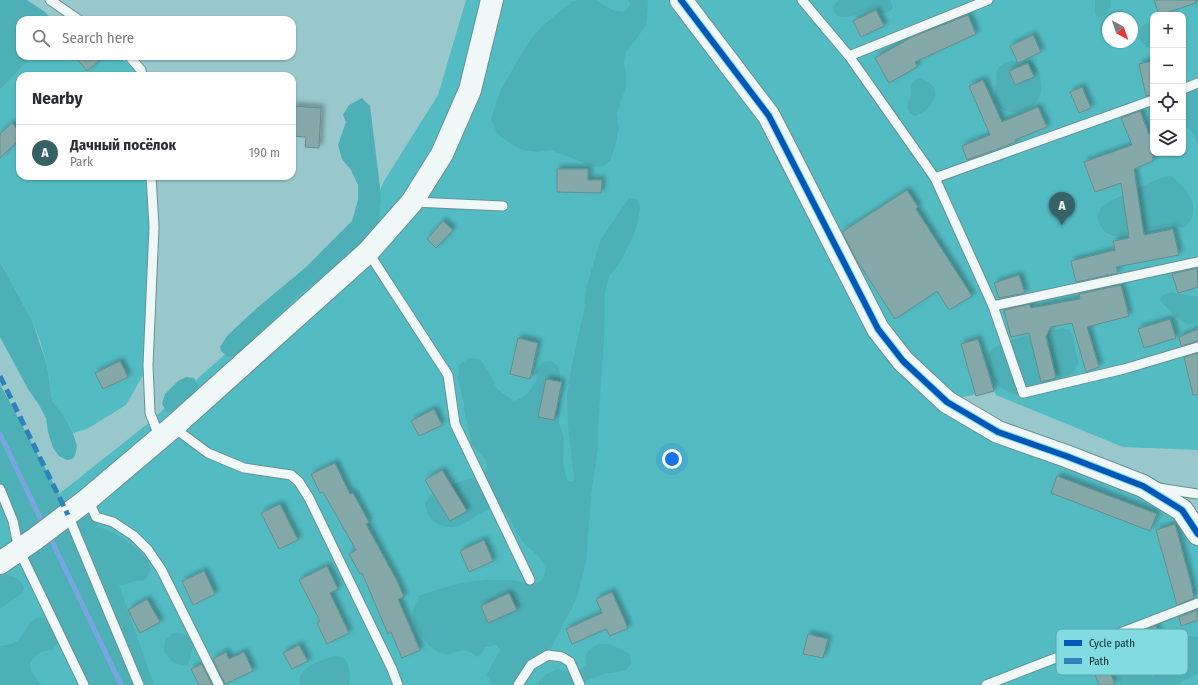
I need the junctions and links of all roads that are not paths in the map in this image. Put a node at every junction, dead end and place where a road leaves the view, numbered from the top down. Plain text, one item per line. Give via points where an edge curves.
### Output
1 (50, 0) edge
2 (492, 0) edge
3 (681, 0) edge
4 (802, 0) edge
5 (988, 0) edge
6 (73, 16) edge
7 (849, 56) junction
8 (132, 60) edge
9 (141, 72) edge
10 (1198, 83) edge
11 (1186, 88) edge
12 (1150, 101) edge
13 (935, 178) junction
14 (151, 180) edge
15 (412, 202) junction
16 (503, 206) dead end
17 (368, 252) junction
18 (1198, 262) edge
19 (993, 306) junction
20 (1198, 347) edge
21 (167, 432) junction
22 (1143, 486) junction
23 (0, 489) edge
24 (1198, 494) edge
25 (88, 499) junction
26 (62, 519) junction
27 (1198, 534) edge
28 (27, 545) junction
29 (0, 563) edge
30 (530, 580) dead end
31 (1198, 602) edge
32 (1129, 629) edge
33 (1056, 658) edge
34 (84, 685) edge
35 (139, 685) edge
36 (219, 685) edge
37 (398, 685) edge
38 (518, 685) edge
39 (580, 685) edge
40 (986, 685) edge

1 - 6 lane
2 - 15 street via 470,90 442,154
3 - 22 street via 769,116 878,329 902,361 947,402 998,432
4 - 7 lane
5 - 7 lane
7 - 13 lane
8 - 9 lane
10 - 11 lane
12 - 13 lane
13 - 19 lane
14 - 21 lane via 154,227 148,365 150,413
15 - 16 lane
15 - 17 street
17 - 21 street
17 - 30 lane via 448,375 455,424
18 - 19 lane
19 - 20 lane via 1023,393 1124,369
21 - 25 street
21 - 37 lane via 244,468 291,475 299,482
22 - 24 lane
22 - 27 street via 1182,510
23 - 28 lane via 13,521
25 - 26 street
25 - 36 lane via 96,516 113,522 134,536 148,550 161,569
26 - 28 street
26 - 35 lane
28 - 29 street
28 - 34 lane
31 - 32 lane
33 - 40 lane
38 - 39 lane via 531,665 548,655 562,657 570,662

